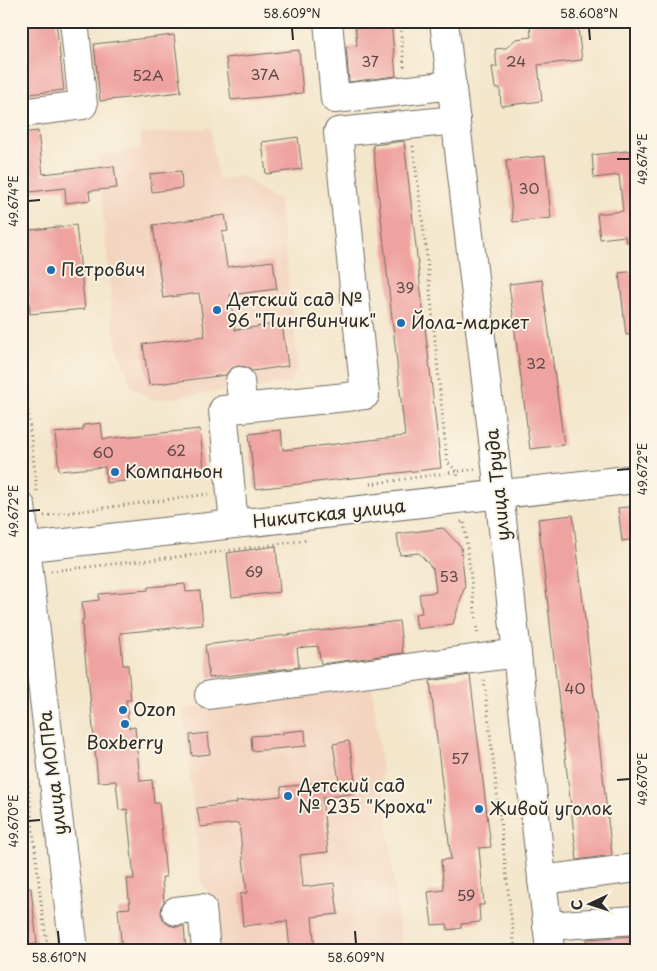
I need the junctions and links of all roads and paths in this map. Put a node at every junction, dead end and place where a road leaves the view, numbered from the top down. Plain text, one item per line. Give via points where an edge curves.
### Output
1 (74, 21) edge
2 (328, 21) edge
3 (400, 21) edge
4 (444, 21) edge
5 (452, 85) junction
6 (406, 90) junction
7 (21, 112) edge
8 (456, 120) junction
9 (411, 124) junction
10 (21, 351) edge
11 (240, 381) dead end
12 (243, 408) junction
13 (496, 466) junction
14 (458, 472) junction
15 (636, 479) edge
16 (368, 484) dead end
17 (231, 490) junction
18 (499, 495) junction
19 (27, 508) edge
20 (234, 524) junction
21 (23, 548) edge
22 (516, 653) junction
23 (210, 695) dead end
24 (21, 721) edge
25 (636, 868) edge
26 (506, 875) dead end
27 (542, 880) junction
28 (176, 911) dead end
29 (636, 920) edge
30 (548, 938) edge
31 (48, 950) edge
32 (74, 950) edge
33 (206, 950) edge
34 (515, 950) edge

1 - 7 street via 83,105
2 - 6 street via 335,99
3 - 6 path
4 - 5 street, улица Труда
5 - 6 street
5 - 8 street, улица Труда
8 - 9 street
8 - 13 street, улица Труда
9 - 12 street via 338,132 365,395
9 - 14 path via 447,462
10 - 19 path
11 - 12 street
12 - 17 street via 223,410
13 - 14 path
13 - 18 street, улица Труда
14 - 16 path
15 - 18 street, Никитская улица
17 - 19 path via 51,514
17 - 20 street
18 - 20 street, Никитская улица
18 - 22 street, улица Труда
19 - 21 street, улица МОПРа
20 - 21 street, Никитская улица
21 - 32 street, улица МОПРа
22 - 23 street
22 - 27 street, улица Труда
24 - 31 path
25 - 27 street
26 - 34 path
27 - 30 street, улица Труда
28 - 33 street via 202,908
29 - 30 street

